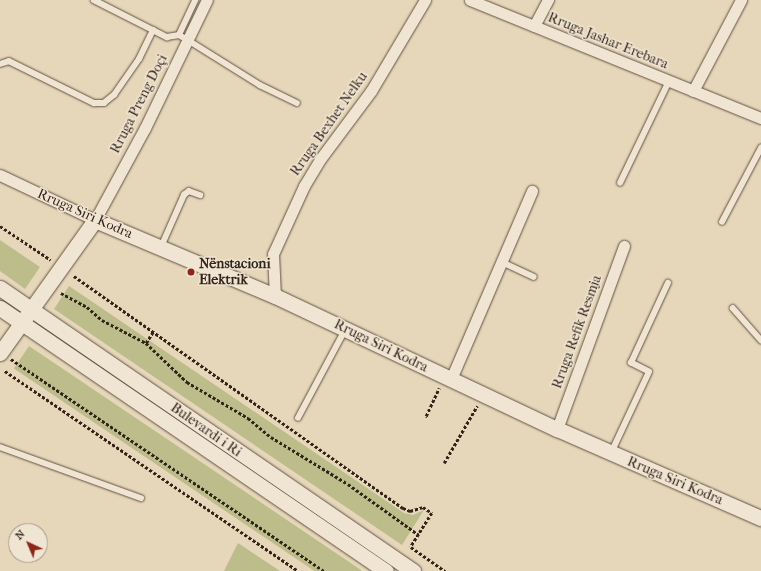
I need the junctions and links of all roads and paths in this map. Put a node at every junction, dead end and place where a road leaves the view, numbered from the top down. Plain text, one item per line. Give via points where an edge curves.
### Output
1 (94, 0) edge
2 (195, 0) edge
3 (207, 0) edge
4 (426, 0) edge
5 (470, 0) edge
6 (548, 0) edge
7 (741, 0) edge
8 (534, 26) junction
9 (153, 30) junction
10 (184, 37) junction
11 (0, 64) edge
12 (669, 81) junction
13 (693, 91) junction
14 (297, 102) dead end
15 (761, 118) edge
16 (761, 148) edge
17 (0, 175) edge
18 (620, 183) dead end
19 (532, 192) dead end
20 (200, 195) dead end
21 (95, 220) junction
22 (722, 222) dead end
23 (0, 226) edge
24 (624, 246) dead end
25 (160, 247) junction
26 (53, 262) dead end
27 (502, 262) junction
28 (74, 276) dead end
29 (534, 277) dead end
30 (668, 282) dead end
31 (0, 288) edge
32 (61, 293) dead end
33 (275, 296) junction
34 (0, 308) edge
35 (733, 308) dead end
36 (31, 309) junction
37 (22, 323) junction
38 (345, 328) junction
39 (153, 332) junction
40 (761, 340) edge
41 (146, 343) junction
42 (0, 353) edge
43 (17, 363) dead end
44 (5, 371) dead end
45 (448, 378) junction
46 (483, 394) junction
47 (298, 418) dead end
48 (427, 418) dead end
49 (557, 429) junction
50 (0, 447) edge
51 (611, 453) junction
52 (444, 463) dead end
53 (141, 498) dead end
54 (761, 518) edge
55 (419, 535) junction
56 (298, 571) edge
57 (324, 571) edge
58 (386, 571) edge
59 (413, 571) edge
60 (445, 571) edge

1 - 9 lane
2 - 10 lane
3 - 10 street, Rruga Preng Doçi
4 - 33 street, Rruga Bexhet Nelku via 371,91 304,186 273,254
5 - 8 street, Rruga Jashar Erebara
6 - 8 street
7 - 13 street
8 - 12 street, Rruga Jashar Erebara
9 - 10 lane via 167,37
9 - 11 lane via 139,59 104,104 94,103 8,61
10 - 14 lane via 260,85
10 - 21 street, Rruga Preng Doçi via 126,165
12 - 13 street, Rruga Jashar Erebara
12 - 18 lane, Rruga Jashar Erebara
13 - 15 street, Rruga Jashar Erebara
16 - 22 lane
17 - 21 street, Rruga Siri Kodra
19 - 27 street
20 - 25 lane via 189,191 184,195
21 - 25 main road, Rruga Siri Kodra
21 - 36 main road
23 - 26 path
24 - 49 street, Rruga Refik Resmja
25 - 33 main road, Rruga Siri Kodra
27 - 29 lane
27 - 45 street
28 - 39 path
30 - 51 lane via 631,363 649,372
31 - 36 main road, Bulevardi i Ri
32 - 41 path via 87,307 102,320
33 - 38 main road, Rruga Siri Kodra
34 - 37 main road, Bulevardi i Ri
35 - 40 lane
36 - 37 main road
36 - 59 main road, Bulevardi i Ri
37 - 42 main road
37 - 58 main road, Bulevardi i Ri
38 - 45 main road, Rruga Siri Kodra
38 - 47 lane
39 - 41 path
39 - 55 path via 403,508 410,510 423,507 432,513
41 - 55 path via 187,382 248,418 271,437 348,484
43 - 57 path
44 - 56 path
45 - 46 main road, Rruga Siri Kodra
45 - 48 path
46 - 49 main road, Rruga Siri Kodra
46 - 52 path
49 - 51 main road, Rruga Siri Kodra
50 - 53 lane
51 - 54 main road, Rruga Siri Kodra
55 - 60 path via 411,547

